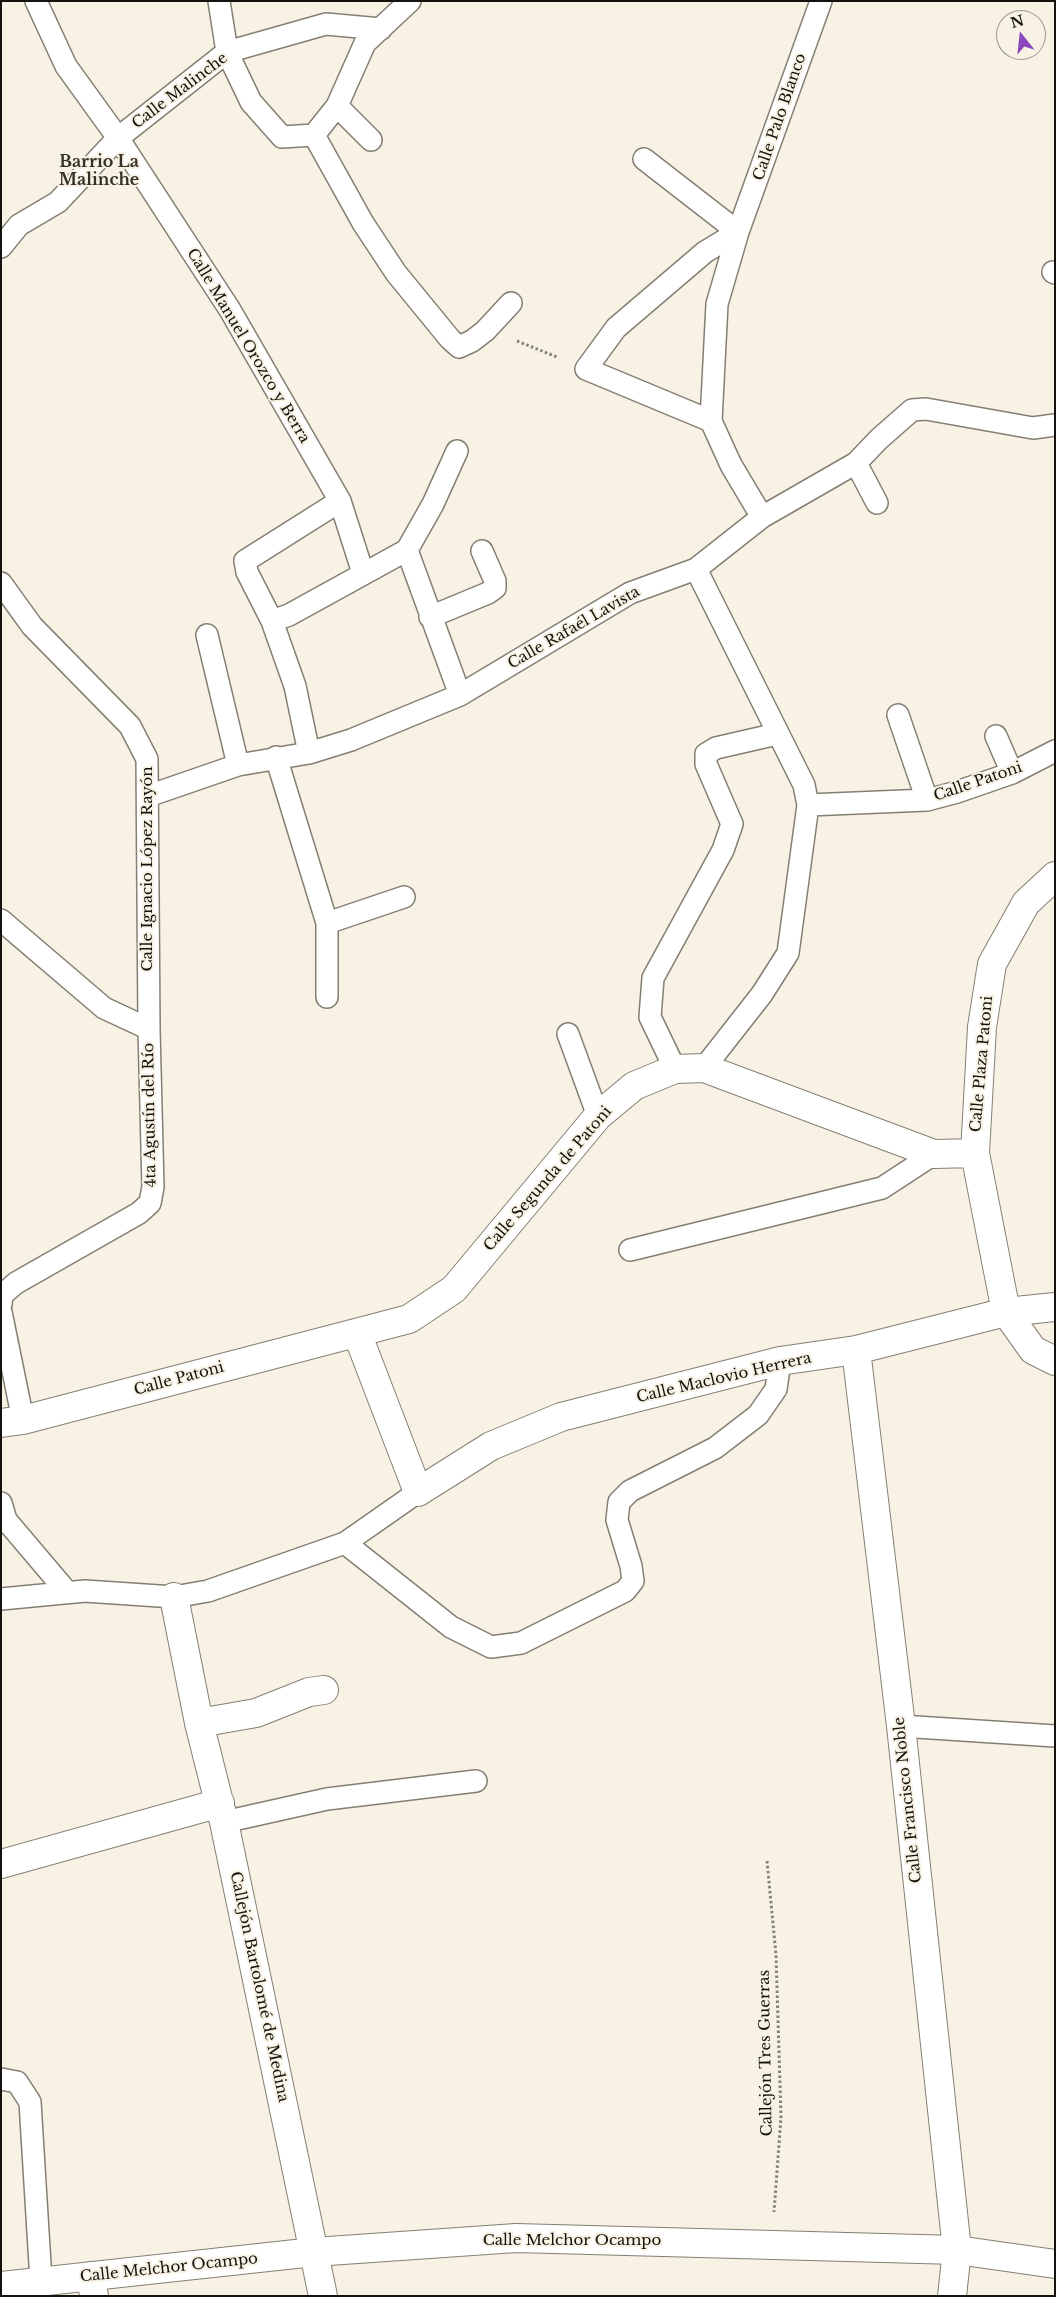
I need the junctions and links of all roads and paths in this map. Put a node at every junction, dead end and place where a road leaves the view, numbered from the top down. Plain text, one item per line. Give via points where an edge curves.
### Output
1 (36, 1) edge
2 (218, 1) edge
3 (410, 1) edge
4 (821, 1) edge
5 (381, 29) junction
6 (227, 52) junction
7 (337, 106) junction
8 (314, 135) junction
9 (118, 138) junction
10 (371, 140) dead end
11 (644, 159) dead end
12 (738, 232) junction
13 (1, 247) edge
14 (511, 304) dead end
15 (485, 331) junction
16 (586, 369) junction
17 (711, 421) junction
18 (1055, 425) edge
19 (457, 450) dead end
20 (856, 463) junction
21 (340, 501) junction
22 (877, 503) dead end
23 (762, 517) junction
24 (407, 550) junction
25 (482, 551) dead end
26 (696, 569) junction
27 (363, 573) junction
28 (1, 584) edge
29 (430, 616) junction
30 (272, 621) junction
31 (207, 635) dead end
32 (460, 694) junction
33 (898, 715) dead end
34 (777, 734) junction
35 (996, 736) dead end
36 (1055, 751) edge
37 (309, 752) junction
38 (276, 757) junction
39 (238, 765) junction
40 (1012, 772) junction
41 (148, 796) junction
42 (927, 800) junction
43 (808, 805) junction
44 (1055, 876) edge
45 (404, 897) dead end
46 (1, 920) edge
47 (328, 922) junction
48 (328, 997) dead end
49 (148, 1029) junction
50 (568, 1034) dead end
51 (704, 1068) junction
52 (675, 1069) junction
53 (598, 1116) junction
54 (975, 1153) junction
55 (934, 1154) junction
56 (630, 1250) dead end
57 (1, 1304) edge
58 (1055, 1307) edge
59 (1, 1312) edge
60 (1006, 1312) junction
61 (357, 1333) junction
62 (856, 1350) junction
63 (1055, 1360) edge
64 (780, 1361) junction
65 (12, 1421) edge
66 (418, 1492) junction
67 (1, 1503) edge
68 (345, 1543) junction
69 (67, 1592) junction
70 (174, 1597) junction
71 (1, 1599) edge
72 (324, 1690) dead end
73 (199, 1723) junction
74 (900, 1726) junction
75 (1055, 1736) edge
76 (476, 1781) dead end
77 (222, 1813) junction
78 (766, 1861) dead end
79 (1, 1864) edge
80 (1, 2079) edge
81 (771, 2245) junction
82 (957, 2250) junction
83 (314, 2252) junction
84 (1055, 2264) edge
85 (41, 2281) junction
86 (1, 2286) edge
87 (93, 2286) edge
88 (323, 2296) edge
89 (952, 2296) edge

1 - 9 lane, Calle Manuel Orozco y Berra via 66,66
2 - 6 lane
3 - 5 lane
4 - 12 lane, Calle Palo Blanco
5 - 6 lane, Calle Malinche via 326,24
5 - 7 lane via 365,43
6 - 8 lane via 251,102 282,137
6 - 9 lane, Calle Malinche
7 - 8 lane
7 - 10 lane
8 - 15 lane via 362,223 396,273 450,339 459,347
9 - 13 lane, Calle Malinche via 58,202 19,225
9 - 21 lane, Calle Manuel Orozco y Berra via 230,310
11 - 12 lane
12 - 16 lane via 705,252 616,328
12 - 17 lane, Calle Palo Blanco via 717,304
14 - 15 lane
15 - 16 path via 535,347
16 - 17 lane
17 - 23 lane via 731,465
18 - 20 lane, Calle Rafaél Lavista via 1033,428 926,409 912,410
19 - 24 lane via 433,504
20 - 22 lane
20 - 23 lane, Calle Rafaél Lavista
21 - 27 lane, Calle Manuel Orozco y Berra
21 - 30 lane via 245,561 247,572
23 - 26 lane, Calle Rafaél Lavista
24 - 27 lane
24 - 29 lane
25 - 29 lane via 495,588
26 - 32 lane, Calle Rafaél Lavista via 630,593
26 - 34 lane
27 - 30 lane
28 - 41 lane, Calle Ignacio López Rayón via 32,626 130,726 147,759
29 - 32 lane
30 - 37 lane via 295,686
31 - 39 lane
32 - 37 lane, Calle Rafaél Lavista via 351,740
33 - 42 lane
34 - 43 lane via 804,785
34 - 52 lane via 716,748 706,754 706,764 732,824 723,850 653,978 650,1017
35 - 40 lane
36 - 40 lane, Calle Patoni
37 - 38 lane, Calle Rafaél Lavista
38 - 39 lane, Calle Rafaél Lavista
38 - 47 lane
39 - 41 lane, Calle Rafaél Lavista
40 - 42 lane, Calle Patoni
41 - 49 lane, Calle Ignacio López Rayón
42 - 43 lane, Calle Patoni
43 - 51 lane via 788,953 762,994
44 - 54 street, Calle Plaza Patoni via 1026,903 992,964 982,1027
45 - 47 lane
46 - 49 lane, 4ta Agustín del Río via 104,1008
47 - 48 lane
49 - 57 lane, 4ta Agustín del Río via 153,1187 150,1202 139,1213 16,1283 2,1295
50 - 53 lane
51 - 52 street, Calle Segunda de Patoni
51 - 55 street, Calle Plaza Patoni
52 - 53 street, Calle Segunda de Patoni via 634,1086
53 - 61 street, Calle Segunda de Patoni via 454,1289 409,1319
54 - 55 street, Calle Plaza Patoni
54 - 60 street, Calle Plaza Patoni
55 - 56 lane via 882,1188
58 - 60 street, Calle Maclovio Herrera
59 - 65 lane
60 - 62 street, Calle Maclovio Herrera
60 - 63 street via 1033,1350
61 - 65 street, Calle Patoni
61 - 66 street
62 - 64 street, Calle Maclovio Herrera
62 - 74 street, Calle Francisco Noble
64 - 66 street, Calle Maclovio Herrera via 561,1417 491,1446
64 - 68 lane via 776,1390 758,1415 714,1448 630,1491 619,1502 618,1520 631,1566 632,1581 625,1591 521,1643 491,1647 451,1626
66 - 68 lane
67 - 69 lane via 6,1520
68 - 70 lane via 208,1591
69 - 70 lane
69 - 71 lane
70 - 73 street, Callejón Bartolomé de Medina
72 - 73 street via 309,1692 256,1713
73 - 77 street, Callejón Bartolomé de Medina
74 - 75 lane
74 - 82 street, Calle Francisco Noble
76 - 77 lane
77 - 79 street
77 - 83 street, Callejón Bartolomé de Medina
78 - 81 path, Callejón Tres Guerras via 776,1955 781,2117
80 - 85 lane via 17,2082 30,2102
81 - 82 street, Calle Melchor Ocampo
81 - 83 street, Calle Melchor Ocampo via 516,2238
82 - 84 street, Calle Melchor Ocampo
82 - 89 street, Calle Francisco Noble
83 - 87 street, Calle Melchor Ocampo
83 - 88 street, Callejón Bartolomé de Medina
85 - 86 street, Calle Melchor Ocampo
85 - 87 street, Calle Melchor Ocampo

